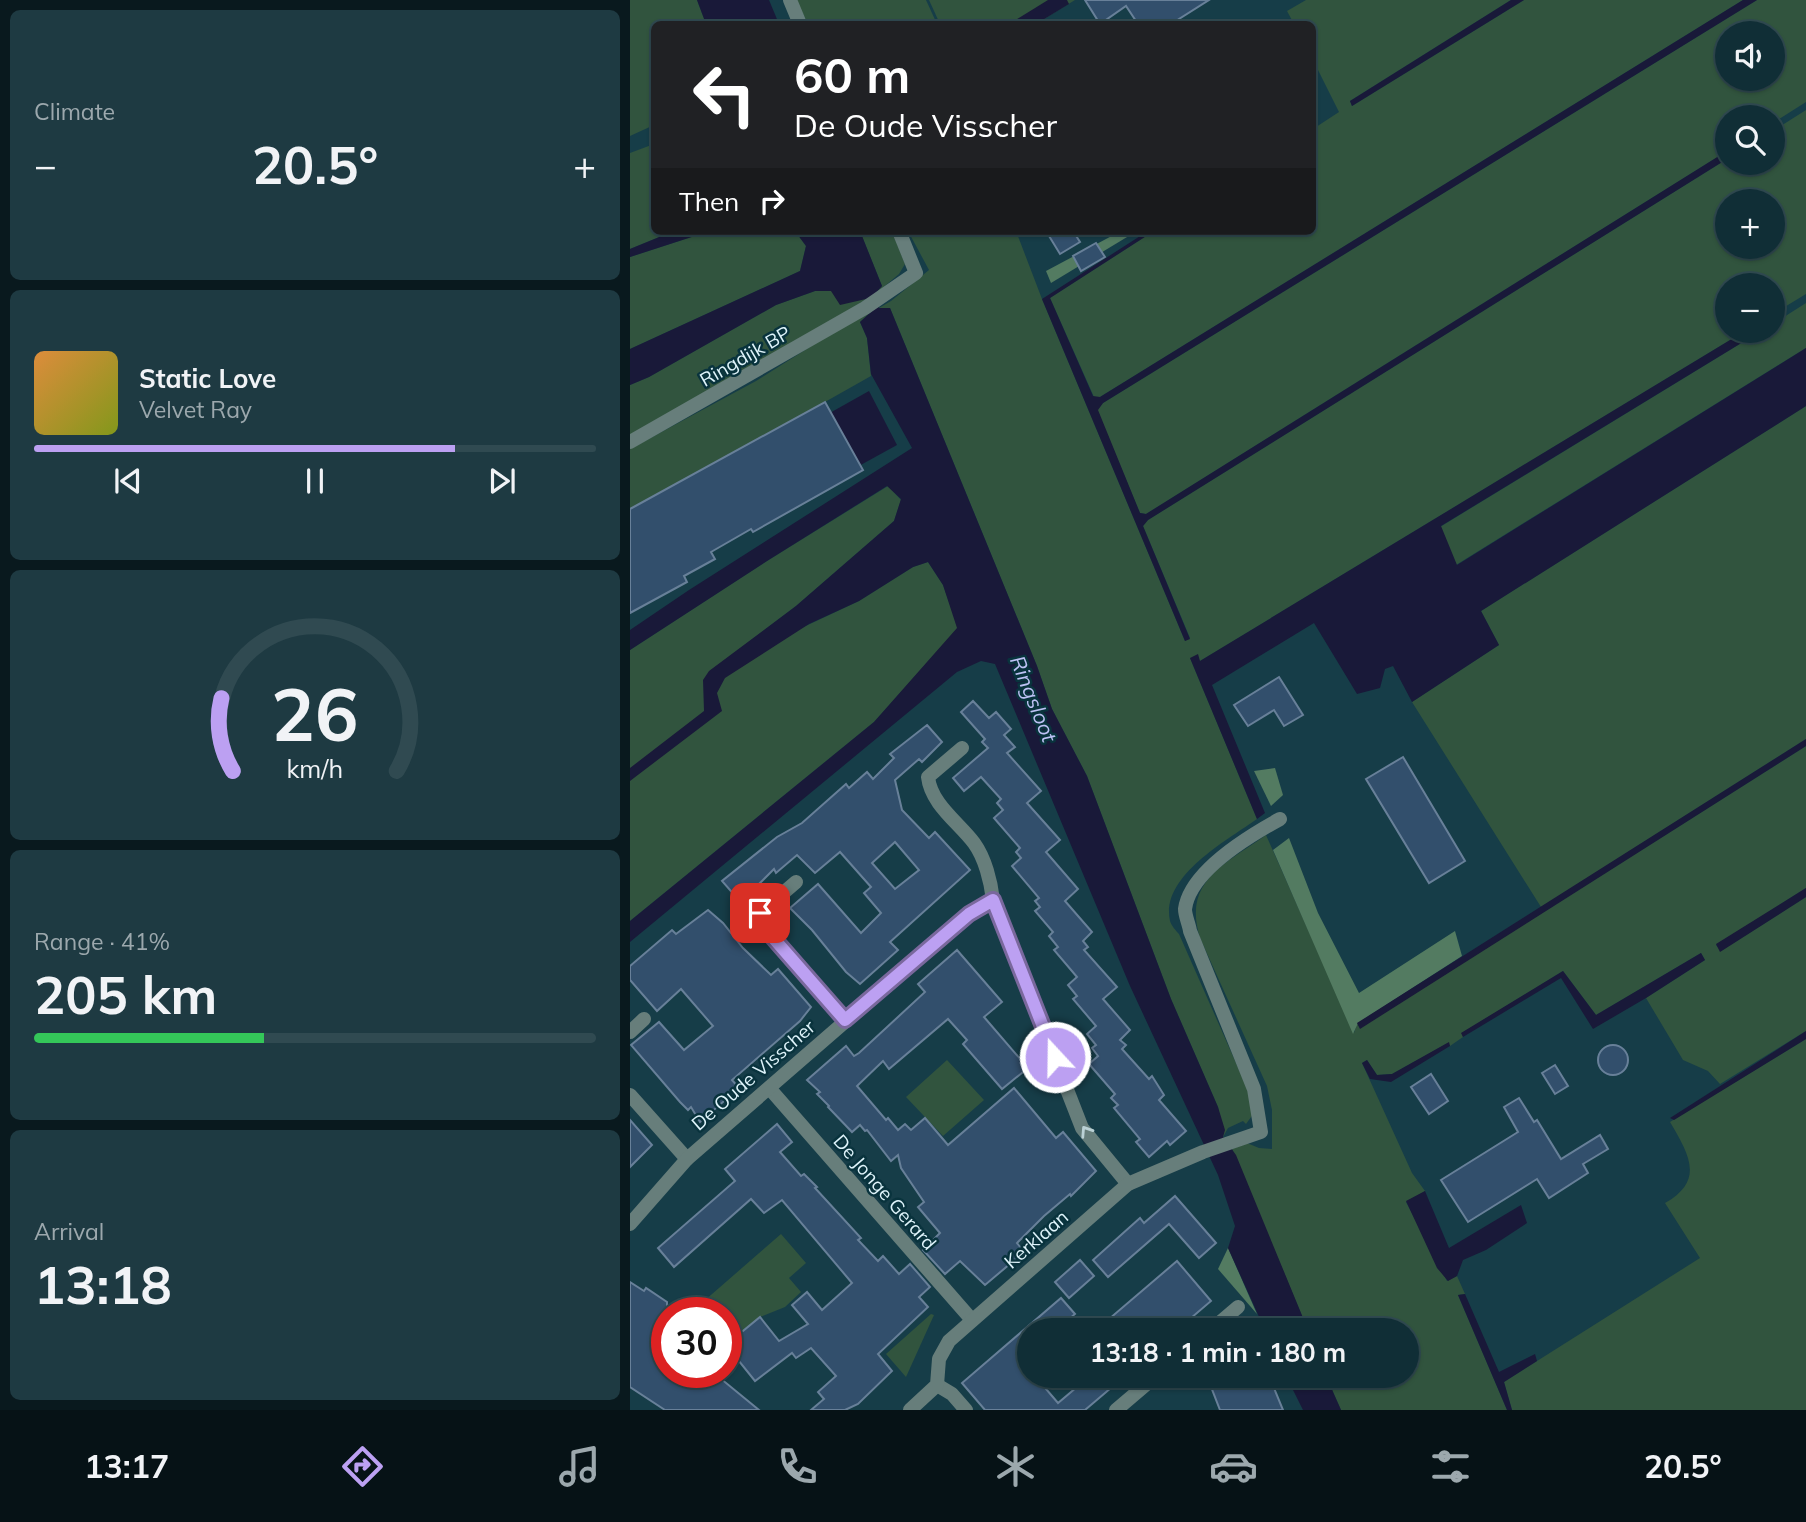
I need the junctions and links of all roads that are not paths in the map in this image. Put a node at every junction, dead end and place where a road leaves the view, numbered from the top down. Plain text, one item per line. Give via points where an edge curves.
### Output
1 (790, 0) edge
2 (799, 21) edge
3 (901, 235) edge
4 (630, 442) edge
5 (962, 748) dead end
6 (1280, 819) dead end
7 (796, 882) dead end
8 (993, 900) junction
9 (644, 1019) dead end
10 (845, 1020) junction
11 (630, 1032) edge
12 (770, 1089) junction
13 (630, 1095) edge
14 (687, 1159) junction
15 (1128, 1184) junction
16 (630, 1224) edge
17 (1238, 1307) dead end
18 (1225, 1318) edge
19 (972, 1320) junction
20 (937, 1385) junction
21 (1142, 1388) edge
22 (910, 1410) edge
23 (965, 1410) edge
24 (1116, 1410) edge

1 - 2 street
3 - 4 street, Ringdijk BP via 916,273 865,308
5 - 8 street via 928,777 930,791 976,846
6 - 15 street, Kerklaan via 1214,864 1195,884 1185,911 1254,1089 1261,1132
7 - 10 street, De Oude Visscher via 760,913 761,924
8 - 10 street, De Oude Visscher via 969,914
15 -> 8 street via 1082,1128
9 - 11 street
10 - 12 street, De Oude Visscher
12 - 14 street, De Oude Visscher
12 - 19 street, De Jonge Gerard
13 - 14 street, De Oude Visscher
14 - 16 street, De Oude Visscher
15 - 19 street, Kerklaan
17 - 18 street
19 - 20 street, Kerklaan via 939,1359
20 - 22 street
20 - 23 street
21 - 24 street

